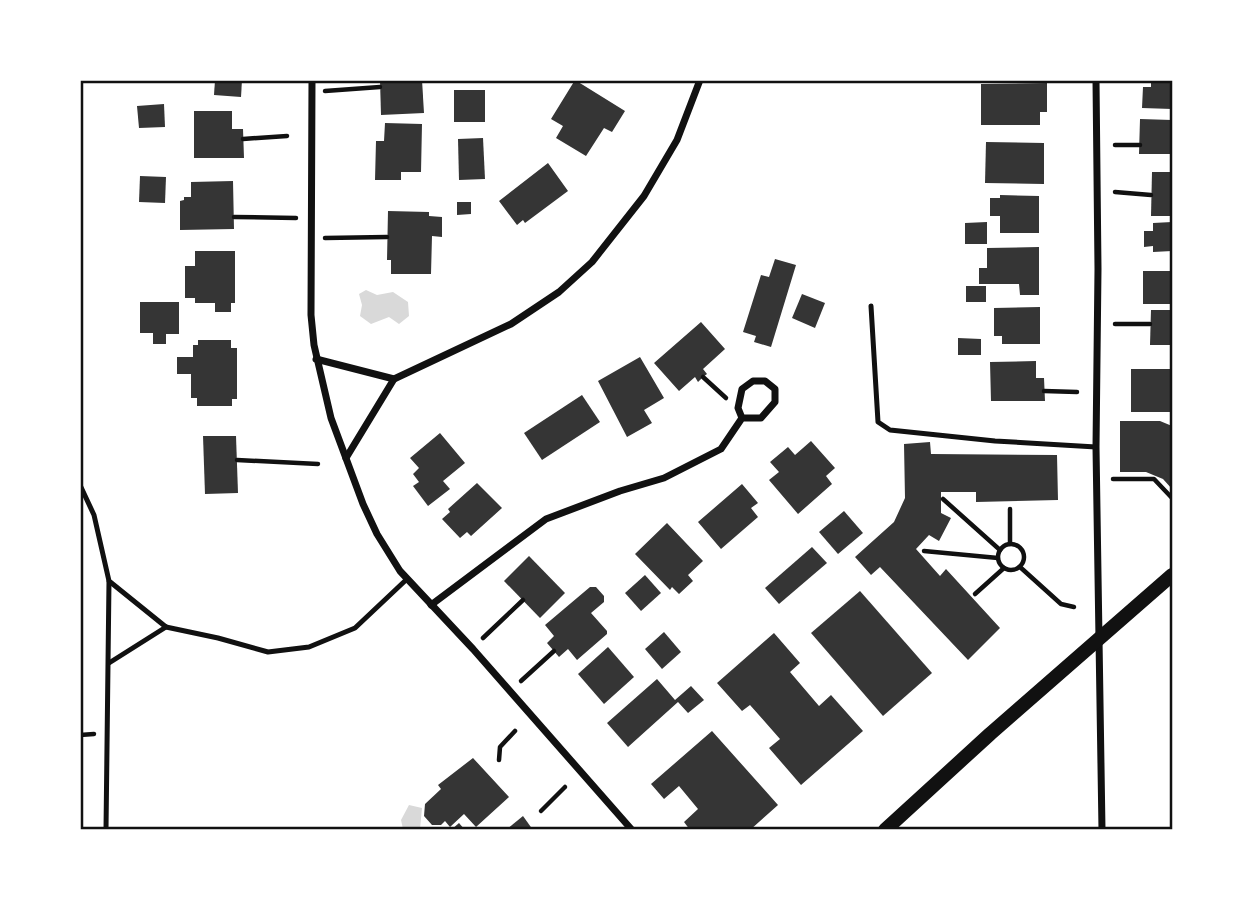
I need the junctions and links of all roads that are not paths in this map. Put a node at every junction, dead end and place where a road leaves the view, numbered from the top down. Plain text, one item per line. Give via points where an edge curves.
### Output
1 (312, 80) edge
2 (701, 80) edge
3 (1096, 80) edge
4 (871, 306) dead end
5 (316, 359) junction
6 (394, 379) junction
7 (742, 418) junction
8 (1096, 447) junction
9 (346, 458) junction
10 (80, 485) edge
11 (1172, 575) edge
12 (407, 579) junction
13 (110, 581) junction
14 (431, 605) junction
15 (166, 627) junction
16 (1099, 640) junction
17 (109, 663) junction
18 (106, 830) edge
19 (632, 830) edge
20 (885, 830) edge
21 (1102, 830) edge

1 - 5 street via 311,316
2 - 6 street via 677,141 644,196 593,262 512,324
3 - 8 street
4 - 8 lane via 878,422 890,430
5 - 6 street
5 - 9 street
6 - 9 street
7 - 7 street via 761,418 775,402 775,389 765,381 753,381 742,389 738,408
7 - 14 street via 721,449 664,478 546,519
8 - 16 street
9 - 12 street via 377,534
10 - 13 lane via 94,515
11 - 16 main road
12 - 14 street
12 - 15 lane via 355,628 309,647 268,652
13 - 15 lane
13 - 17 lane
14 - 19 street
15 - 17 lane
16 - 20 main road
16 - 21 street
17 - 18 lane

